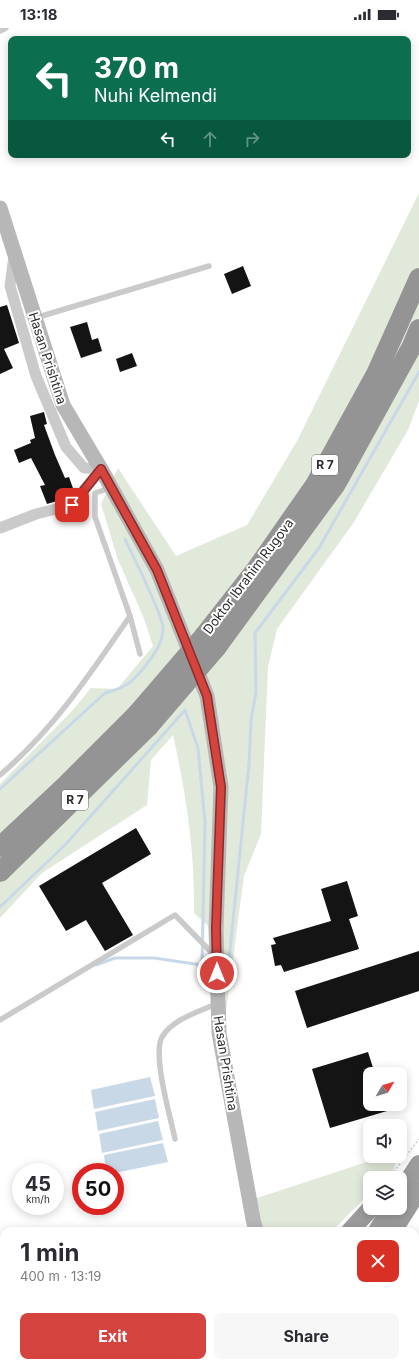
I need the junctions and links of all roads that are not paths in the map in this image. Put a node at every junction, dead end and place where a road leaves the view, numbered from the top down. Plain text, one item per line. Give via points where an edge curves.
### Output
1 (6, 28) edge
2 (0, 31) edge
3 (0, 208) edge
4 (15, 254) junction
5 (209, 266) dead end
6 (419, 278) edge
7 (35, 318) junction
8 (419, 329) edge
9 (101, 469) junction
10 (111, 487) junction
11 (0, 528) edge
12 (130, 616) junction
13 (210, 642) junction
14 (140, 654) dead end
15 (143, 720) junction
16 (0, 775) edge
17 (0, 847) edge
18 (0, 872) edge
19 (217, 958) junction
20 (217, 1004) junction
21 (0, 1020) edge
22 (176, 1139) dead end
23 (419, 1154) edge
24 (419, 1164) edge
25 (404, 1171) edge
26 (407, 1182) edge
27 (419, 1190) edge
28 (365, 1215) edge
29 (387, 1215) edge
30 (254, 1227) edge
31 (354, 1227) edge
32 (379, 1227) edge
33 (396, 1227) edge

1 - 2 lane
3 - 4 main road, Hasan Prishtina
4 - 7 main road, Hasan Prishtina
4 - 9 street via 10,286 36,376 66,447 84,468
5 - 7 lane
6 - 13 highway, Doktor Ibrahim Rugova / R 7 via 376,374 315,485 255,571
7 - 9 main road, Hasan Prishtina via 62,405
8 - 13 highway, Doktor Ibrahim Rugova / R 7 via 336,484
9 - 10 main road, Hasan Prishtina
9 - 11 street via 72,505 36,514
10 - 12 lane via 95,493 95,517
10 - 19 main road, Hasan Prishtina via 157,570 207,696 221,787
12 - 14 lane
12 - 16 lane via 78,692 16,761
13 - 15 highway, Doktor Ibrahim Rugova / R 7, bridge
15 - 17 highway, Doktor Ibrahim Rugova / R 7 via 65,786
15 - 18 highway, Doktor Ibrahim Rugova / R 7
19 - 20 main road, Hasan Prishtina
19 - 21 lane via 175,915
20 - 22 lane via 172,1026 162,1038 159,1056 163,1086
20 - 30 main road, Hasan Prishtina via 219,1033
23 - 25 highway
24 - 26 highway
27 - 33 highway
28 - 31 highway
29 - 32 highway

